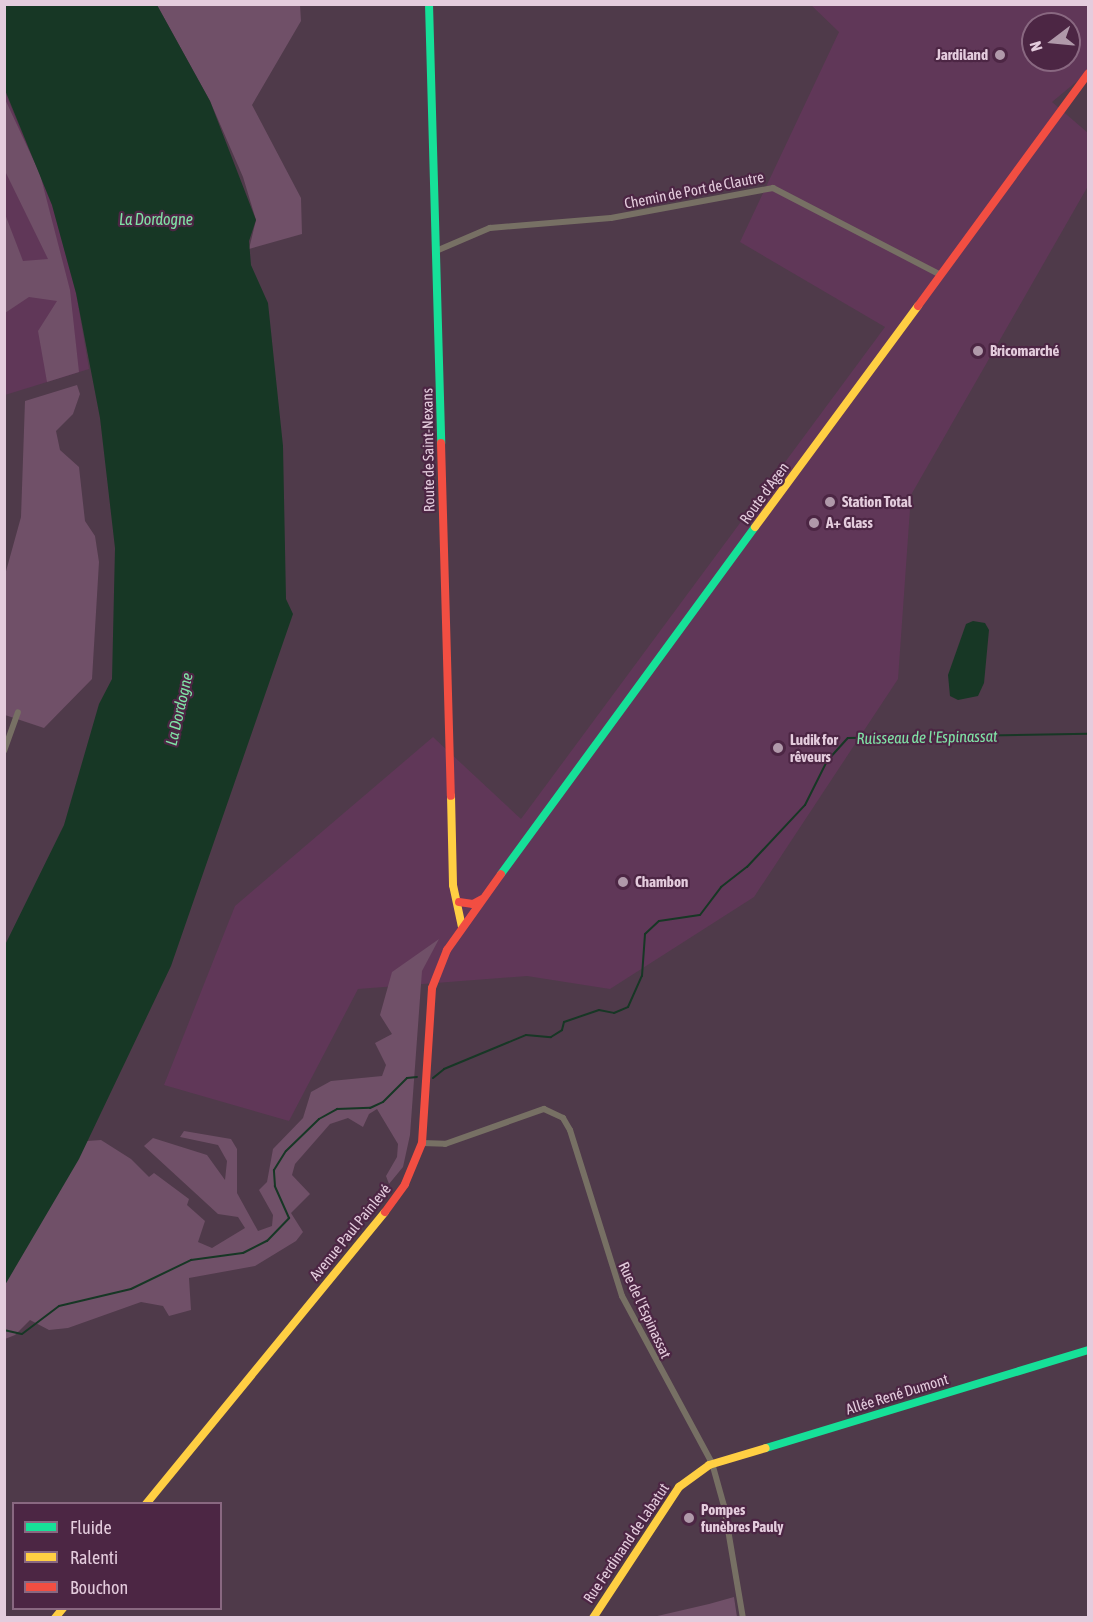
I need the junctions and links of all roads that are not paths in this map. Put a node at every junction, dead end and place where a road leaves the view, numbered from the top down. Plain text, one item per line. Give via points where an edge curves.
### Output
1 (429, 4) edge
2 (1089, 74) edge
3 (436, 251) junction
4 (941, 275) junction
5 (18, 712) dead end
6 (4, 751) edge
7 (457, 898) junction
8 (483, 899) junction
9 (464, 924) junction
10 (422, 1143) junction
11 (1089, 1350) edge
12 (712, 1463) junction
13 (147, 1502) edge
14 (593, 1617) edge
15 (743, 1617) edge

1 - 3 main road, Route de Saint-Nexans
2 - 4 main road, Route d'Agen
3 - 4 street, Chemin de Port de Clautre via 490,228 611,218 773,188
3 - 7 main road, Route de Saint-Nexans
4 - 8 main road, Route d'Agen
5 - 6 street
7 - 8 main road via 472,904
7 - 9 main road, Route de Saint-Nexans
8 - 9 main road, Route d'Agen
9 - 10 main road, Avenue Paul Painlevé via 447,951 432,988
10 - 12 street, Rue de l'Espinassat via 445,1144 544,1109 563,1118 622,1296
10 - 13 main road, Avenue Paul Painlevé via 405,1184 379,1221
11 - 12 main road, Allée René Dumont
12 - 14 main road, Rue Ferdinand de Labatut via 679,1487
12 - 15 street, Rue de l'Espinassat via 724,1506

